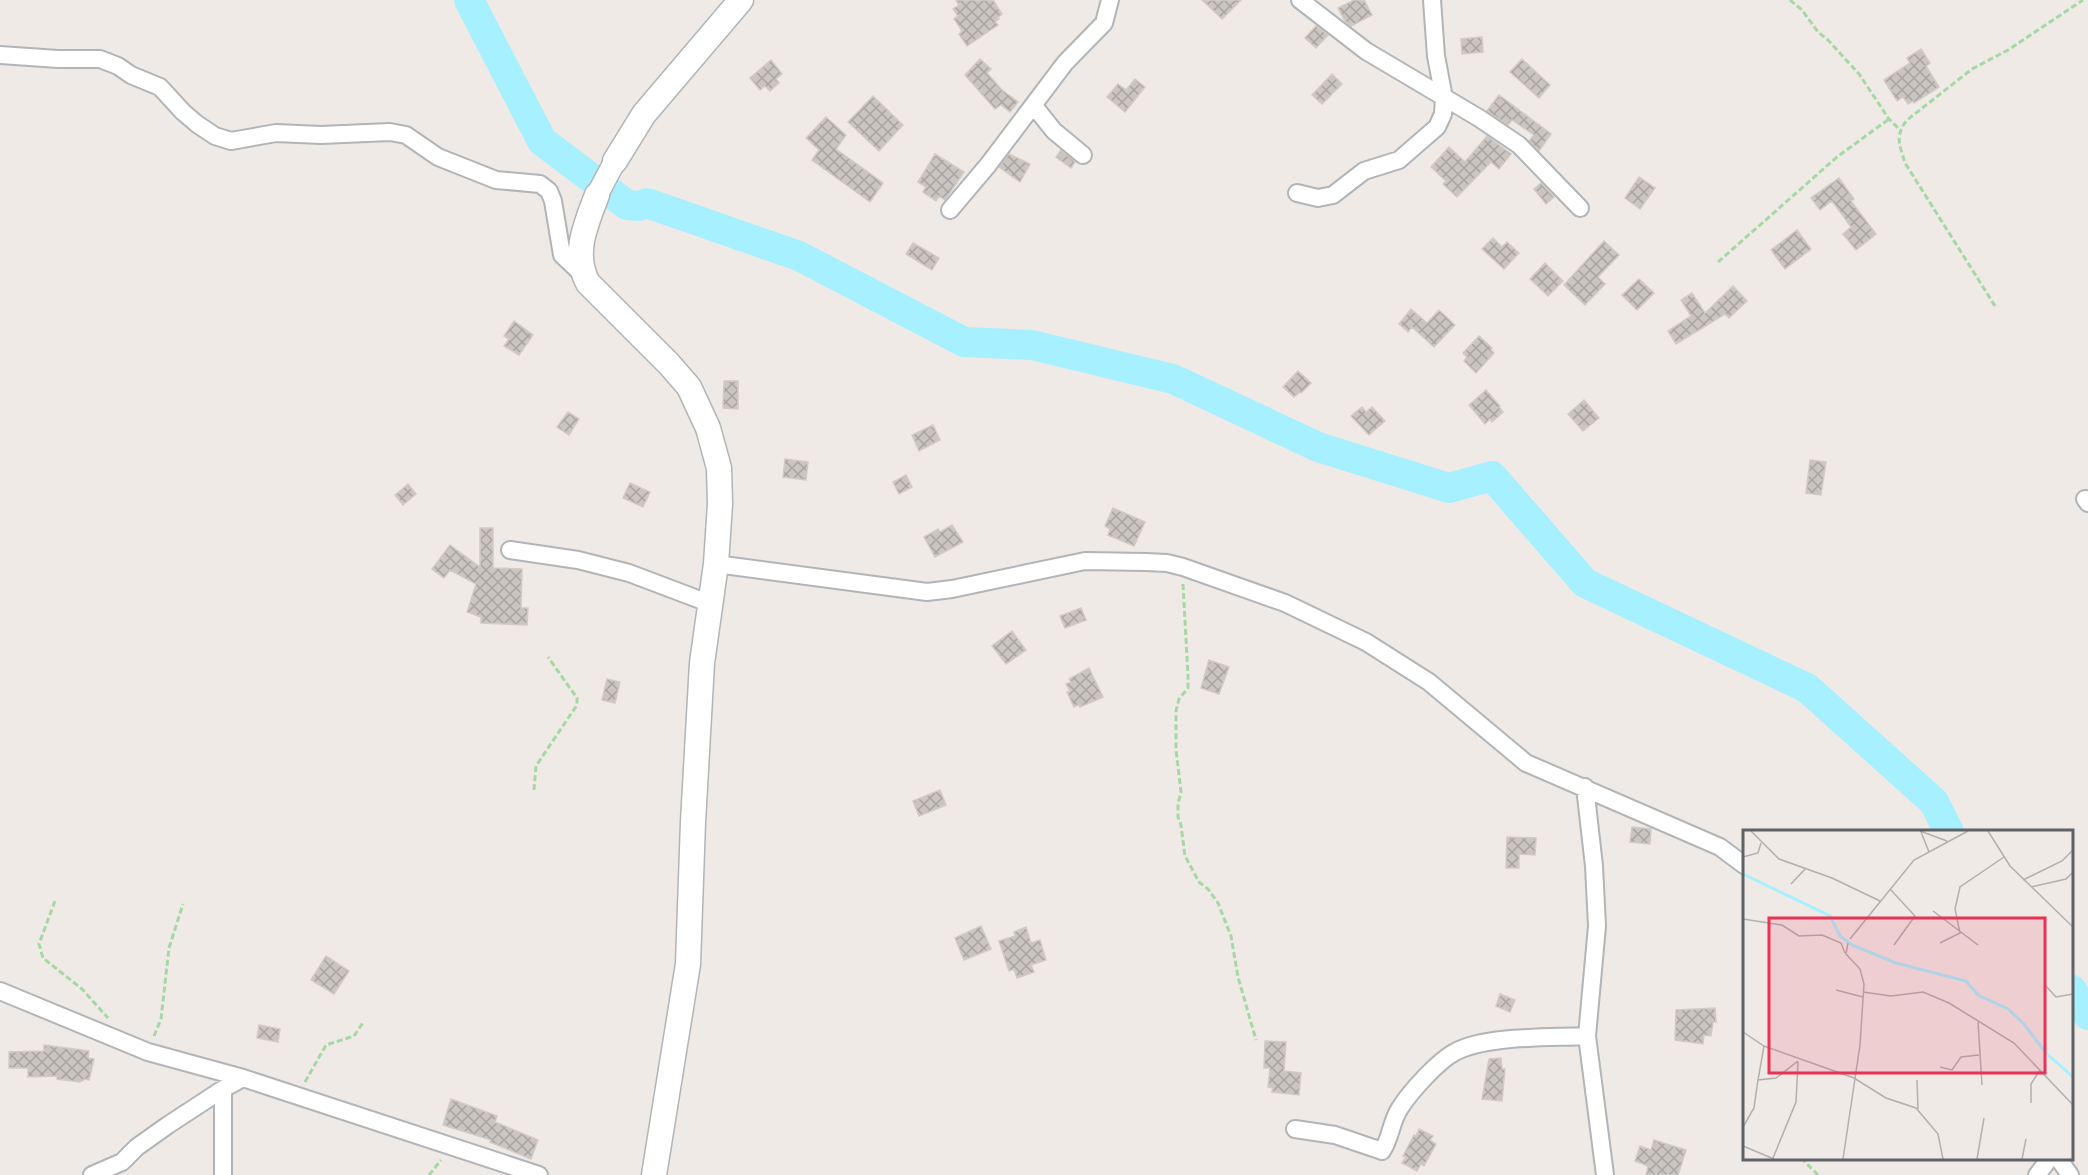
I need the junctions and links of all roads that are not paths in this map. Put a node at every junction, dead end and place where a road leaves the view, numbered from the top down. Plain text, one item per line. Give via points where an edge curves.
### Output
1 (741, 0) edge
2 (1110, 0) edge
3 (1300, 0) edge
4 (1432, 0) edge
5 (0, 55) edge
6 (1444, 98) junction
7 (1034, 106) junction
8 (1083, 155) dead end
9 (615, 161) joint
10 (1297, 193) dead end
11 (597, 195) joint
12 (1580, 208) dead end
13 (950, 210) dead end
14 (584, 275) junction
15 (510, 550) dead end
16 (716, 564) junction
17 (711, 604) junction
18 (1585, 787) junction
19 (1743, 864) edge
20 (0, 991) edge
21 (1587, 1036) junction
22 (243, 1078) junction
23 (223, 1089) junction
24 (1295, 1130) dead end
25 (2048, 1160) edge
26 (2059, 1160) edge
27 (92, 1175) edge
28 (223, 1175) edge
29 (539, 1175) edge
30 (654, 1175) edge
31 (1605, 1175) edge
32 (2037, 1175) edge
33 (2070, 1175) edge

1 - 9 main road via 644,114
2 - 7 street via 1104,23 1065,63
3 - 6 street via 1366,51
4 - 6 street
5 - 14 street via 100,59 160,87 197,124 231,141 276,133 390,132 405,135 438,157 496,180 540,184 553,201 562,255
6 - 10 street via 1437,127 1399,160 1364,171 1333,195 1318,198
6 - 12 street via 1518,145
7 - 8 street via 1054,131
7 - 13 street
9 - 11 street
11 - 14 main road via 582,243 580,262
14 - 16 main road via 689,387 708,428 719,468
15 - 17 street via 578,560 629,573
16 - 17 main road
16 - 18 street via 927,592 1085,561 1167,563 1183,567 1285,603 1366,642 1429,682 1526,763
17 - 30 main road via 702,674 688,964
18 - 19 street via 1719,847
18 - 21 street via 1597,926
20 - 22 street via 148,1052
21 - 24 street via 1499,1041 1455,1052 1443,1059 1398,1111 1382,1151 1335,1135
21 - 31 street
22 - 23 street
22 - 29 street
23 - 27 street via 137,1147 122,1162
23 - 28 street
25 - 32 street
26 - 33 street

